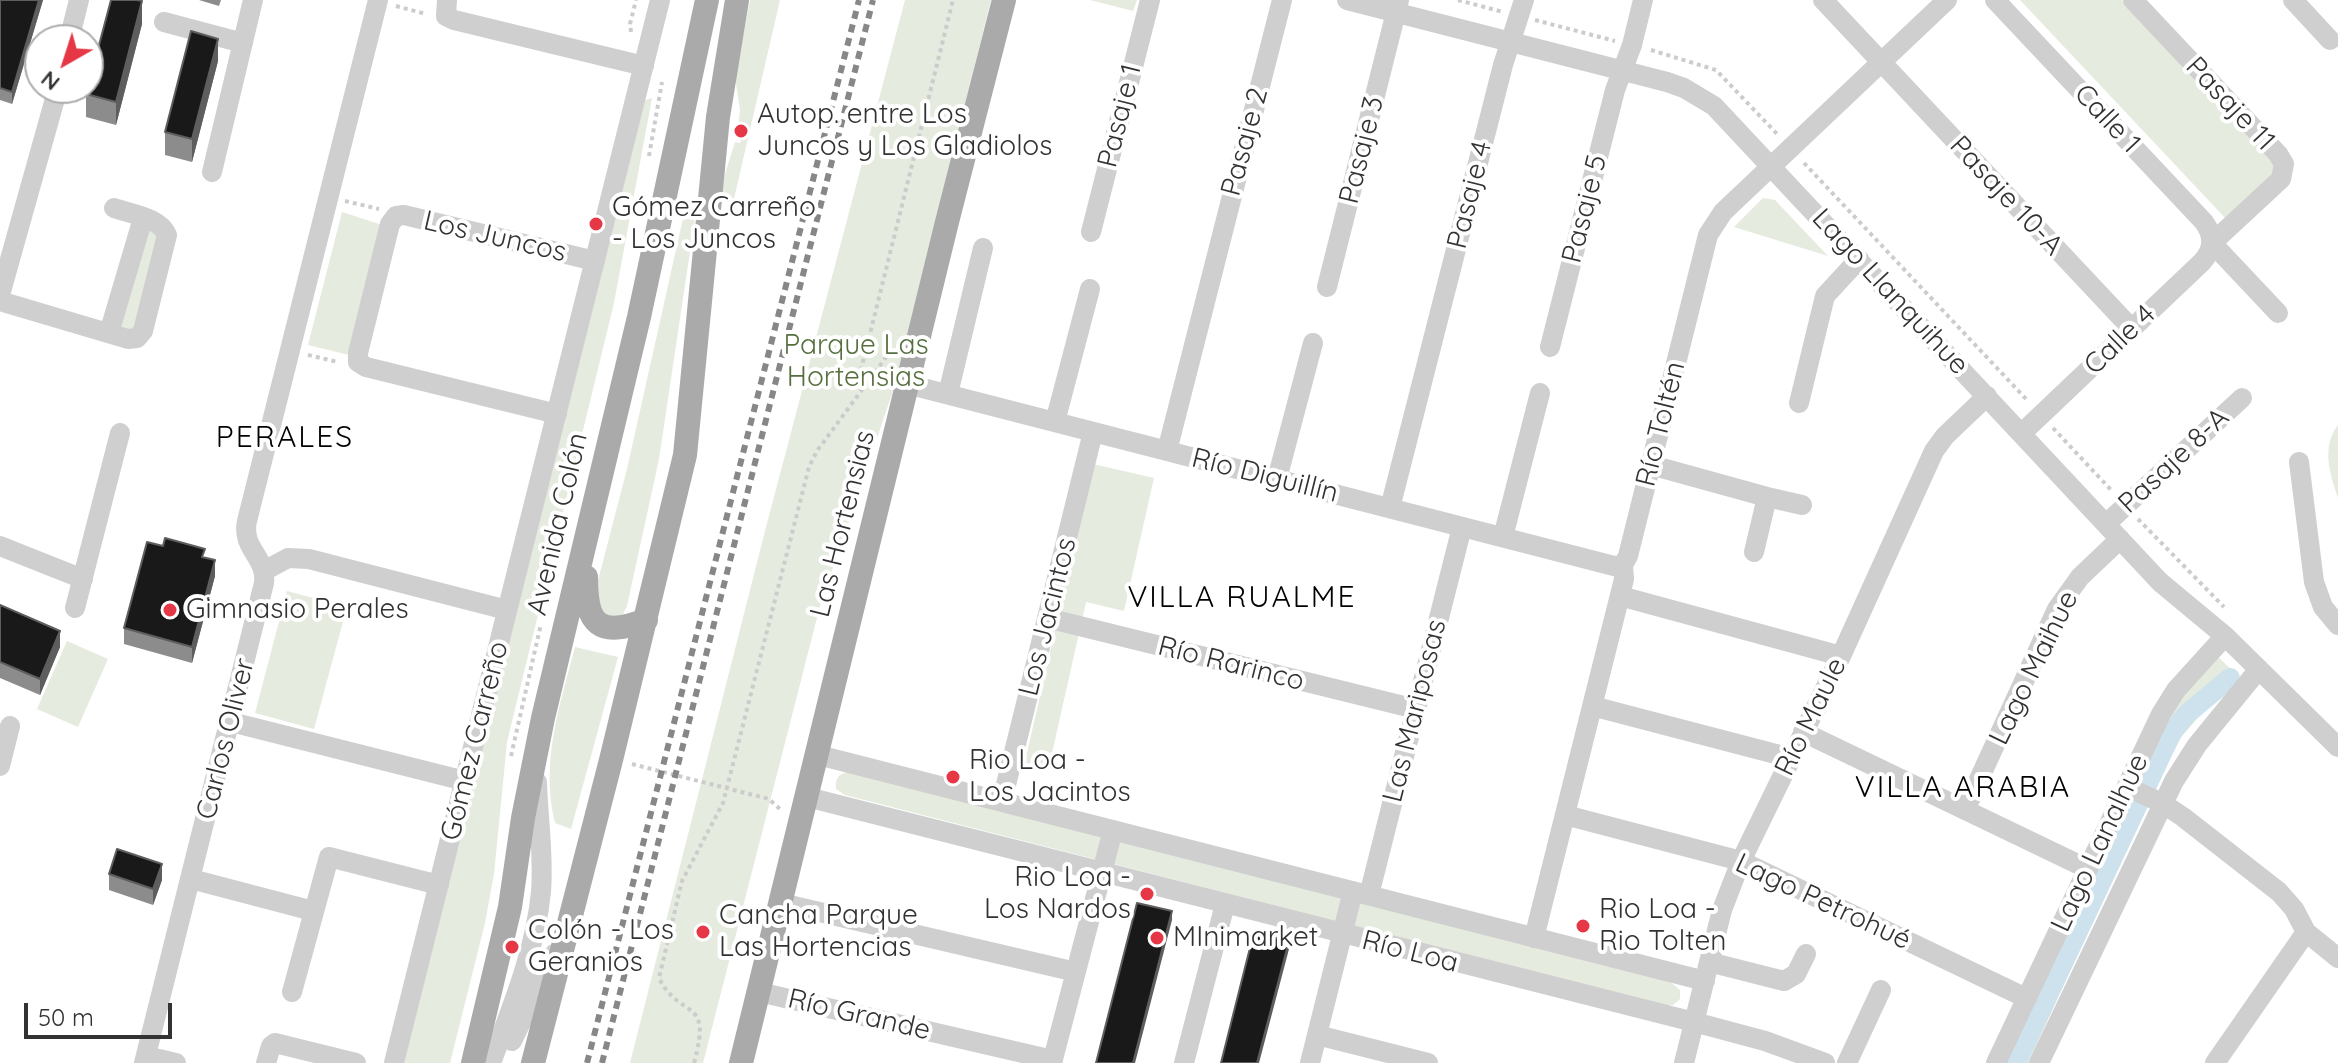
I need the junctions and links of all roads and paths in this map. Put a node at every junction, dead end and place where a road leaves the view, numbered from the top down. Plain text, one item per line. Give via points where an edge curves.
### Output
1 (79, 0) edge
2 (253, 0) edge
3 (660, 0) edge
4 (707, 0) edge
5 (737, 0) edge
6 (953, 0) edge
7 (1004, 0) edge
8 (1150, 0) edge
9 (1282, 0) edge
10 (1347, 0) edge
11 (1524, 0) edge
12 (1643, 0) edge
13 (1823, 0) edge
14 (1947, 0) edge
15 (1995, 0) edge
16 (2133, 0) edge
17 (2294, 0) edge
18 (378, 1) edge
19 (1398, 6) edge
20 (446, 8) edge
21 (164, 22) dead end
22 (73, 24) edge
23 (2330, 40) dead end
24 (1510, 42) junction
25 (243, 43) junction
26 (1881, 62) junction
27 (644, 66) junction
28 (1622, 71) junction
29 (53, 104) edge
30 (1771, 166) junction
31 (212, 172) dead end
32 (329, 197) junction
33 (114, 208) dead end
34 (396, 216) junction
35 (143, 218) junction
36 (1091, 232) dead end
37 (2212, 243) junction
38 (983, 248) dead end
39 (1859, 259) junction
40 (595, 261) junction
41 (3, 271) edge
42 (1327, 287) dead end
43 (1090, 289) dead end
44 (0, 298) edge
45 (2278, 313) dead end
46 (2132, 329) junction
47 (109, 333) junction
48 (1313, 343) dead end
49 (893, 345) dead end
50 (1550, 347) dead end
51 (290, 350) junction
52 (358, 362) junction
53 (907, 384) junction
54 (857, 386) dead end
55 (1540, 393) dead end
56 (948, 394) junction
57 (1987, 396) junction
58 (2242, 398) dead end
59 (1799, 403) dead end
60 (557, 414) junction
61 (1055, 422) junction
62 (1093, 432) junction
63 (120, 433) dead end
64 (2022, 433) junction
65 (1167, 451) junction
66 (2299, 462) dead end
67 (1651, 465) junction
68 (1277, 479) junction
69 (1767, 497) junction
70 (1802, 505) dead end
71 (1390, 508) junction
72 (1462, 527) junction
73 (2113, 531) junction
74 (1503, 537) junction
75 (587, 538) junction
76 (0, 546) edge
77 (1754, 552) dead end
78 (1623, 565) junction
79 (264, 571) junction
80 (83, 579) junction
81 (1620, 596) junction
82 (75, 608) dead end
83 (507, 610) junction
84 (1047, 618) junction
85 (646, 620) junction
86 (2338, 625) edge
87 (2225, 636) junction
88 (1841, 656) junction
89 (2259, 669) junction
90 (1592, 706) junction
91 (1416, 709) junction
92 (543, 718) junction
93 (231, 722) junction
94 (10, 726) dead end
95 (1803, 732) junction
96 (2338, 747) edge
97 (818, 755) junction
98 (1791, 758) junction
99 (611, 760) junction
100 (0, 766) edge
101 (465, 781) junction
102 (727, 787) junction
103 (2127, 787) junction
104 (807, 797) junction
105 (1002, 801) junction
106 (2162, 803) junction
107 (1965, 810) junction
108 (1565, 815) junction
109 (801, 822) junction
110 (1113, 830) junction
111 (1741, 861) junction
112 (2088, 869) junction
113 (1102, 873) junction
114 (191, 879) junction
115 (439, 885) junction
116 (1361, 893) junction
117 (781, 903) junction
118 (1225, 904) junction
119 (313, 911) junction
120 (569, 926) junction
121 (2306, 932) junction
122 (1342, 935) junction
123 (1534, 938) junction
124 (1806, 954) dead end
125 (2338, 958) edge
126 (1076, 972) junction
127 (1707, 972) junction
128 (1881, 990) dead end
129 (292, 992) dead end
130 (759, 992) junction
131 (2026, 998) junction
132 (1694, 1022) junction
133 (1317, 1035) junction
134 (145, 1059) edge
135 (1053, 1062) edge
136 (176, 1063) edge
137 (266, 1063) edge
138 (356, 1063) edge
139 (394, 1063) edge
140 (473, 1063) edge
141 (491, 1063) edge
142 (504, 1063) edge
143 (533, 1063) edge
144 (694, 1063) edge
145 (741, 1063) edge
146 (1184, 1063) edge
147 (1310, 1063) edge
148 (1428, 1063) edge
149 (1684, 1063) edge
150 (1825, 1063) edge
151 (1847, 1063) edge
152 (1996, 1063) edge
153 (2039, 1063) edge
154 (2215, 1063) edge

1 - 22 street
2 - 25 street
3 - 27 street, Gómez Carreño
4 - 75 main road, Avenida Colón
5 - 85 main road via 718,117 685,455
6 - 54 path
7 - 53 main road, Las Hortensias
8 - 36 street, Pasaje 1
9 - 65 street, Pasaje 2
10 - 19 street, Lago Llanquihue
11 - 24 street, Pasaje 4
12 - 28 street, Pasaje 5
13 - 26 street, Pasaje 10-A
14 - 26 street, Río Toltén
15 - 37 street, Calle 1 via 2204,222
16 - 37 street, Pasaje 11 via 2284,164 2281,179
17 - 23 street
18 - 20 path via 428,14
18 - 32 street
19 - 24 street, Lago Llanquihue
19 - 42 street, Pasaje 3
20 - 27 street via 454,20
21 - 25 street
24 - 28 street, Lago Llanquihue
24 - 71 street, Pasaje 4
25 - 31 street
26 - 30 street, Río Toltén
26 - 46 street, Pasaje 10-A
27 - 40 street, Gómez Carreño
28 - 30 street, Lago Llanquihue via 1699,96
28 - 50 street, Pasaje 5
29 - 41 street
30 - 39 street, Lago Llanquihue
30 - 67 street, Río Toltén via 1717,219 1708,235
32 - 34 path
32 - 51 street
33 - 35 street
34 - 40 street, Los Juncos
34 - 52 street
35 - 47 street
35 - 47 street via 161,225 167,235 143,331 133,339
37 - 45 street, Calle 1
37 - 46 street, Calle 4 via 2202,262
38 - 56 street
39 - 57 street, Lago Llanquihue
39 - 59 street via 1825,296
40 - 60 street, Gómez Carreño
41 - 44 street
43 - 61 street
44 - 47 street
46 - 64 street, Calle 4
48 - 68 street
49 - 102 path via 809,467
51 - 52 path
51 - 79 street via 245,530
52 - 60 street
53 - 56 street, Río Diguillín
53 - 97 main road, Las Hortensias
55 - 74 street
56 - 61 street, Río Diguillín
57 - 64 street, Lago Llanquihue
57 - 88 street, Río Maule via 1934,451
58 - 73 street, Pasaje 8-A
60 - 83 street, Gómez Carreño
61 - 62 street, Río Diguillín
62 - 65 street, Río Diguillín
62 - 84 street, Los Jacintos
63 - 80 street
64 - 73 street, Lago Llanquihue
65 - 68 street, Río Diguillín
66 - 86 street via 2314,582 2323,607
67 - 69 street
67 - 78 street, Río Toltén
68 - 71 street, Río Diguillín
69 - 70 street
69 - 77 street
71 - 72 street, Río Diguillín
72 - 74 street, Río Diguillín
72 - 91 street, Las Mariposas
73 - 87 street, Lago Llanquihue via 2168,589
73 - 107 street, Lago Maihue via 2057,609
74 - 78 street, Río Diguillín
75 - 85 main road via 589,615 605,628
75 - 92 main road, Avenida Colón
76 - 80 street
78 - 81 street, Río Toltén
79 - 83 street via 296,557
79 - 93 street, Carlos Oliver
80 - 82 street
81 - 88 street
81 - 90 street, Río Toltén
83 - 101 street, Gómez Carreño
84 - 91 street, Río Rarinco
84 - 105 street, Los Jacintos
85 - 99 main road
87 - 89 street, Lago Llanquihue
87 - 103 street, Lago Lanalhue via 2169,699
88 - 95 street, Río Maule
89 - 96 street, Lago Llanquihue
89 - 106 street, Lago Lanalhue via 2197,745
90 - 98 street
90 - 108 street, Río Toltén
91 - 116 street, Las Mariposas
92 - 140 main road, Avenida Colón via 510,907
92 - 141 street via 537,780 542,872 538,914 521,983
93 - 101 street
93 - 114 street, Carlos Oliver
94 - 100 street
95 - 98 street, Río Maule
95 - 107 street
97 - 104 main road, Las Hortensias
97 - 105 street, Río Loa
98 - 111 street, Río Maule
99 - 102 path
99 - 120 main road
101 - 115 street, Gómez Carreño
102 - 109 path via 769,799
102 - 144 path via 682,881 659,971 664,987 693,1011 701,1025
103 - 106 street
103 - 112 street, Lago Lanalhue
104 - 109 main road, Las Hortensias
104 - 113 street, Río Loa
105 - 110 street, Río Loa
106 - 121 street via 2279,892
106 - 153 street, Lago Lanalhue
107 - 112 street
108 - 111 street, Lago Petrohué
108 - 123 street, Río Toltén
109 - 117 main road, Las Hortensias
110 - 113 street
110 - 116 street, Río Loa
111 - 127 street, Río Maule
111 - 131 street, Lago Petrohué
112 - 131 street, Lago Lanalhue
113 - 118 street, Río Loa
113 - 126 street
114 - 119 street
114 - 134 street, Carlos Oliver
115 - 119 street via 329,857
115 - 139 street, Gómez Carreño
116 - 122 street, Las Mariposas
116 - 123 street, Río Loa
117 - 126 street
117 - 130 main road, Las Hortensias
118 - 122 street, Río Loa
118 - 146 street
119 - 129 street
120 - 142 street
120 - 143 main road
121 - 125 street
121 - 154 street
122 - 132 street, Río Loa
122 - 133 street, Las Mariposas
123 - 127 street, Río Loa
124 - 127 street, Río Loa via 1796,974 1784,981
126 - 135 street
127 - 132 street, Río Maule
128 - 151 street
130 - 135 street, Río Grande
130 - 145 main road, Las Hortensias
131 - 152 street, Lago Lanalhue
132 - 149 street, Río Maule
132 - 150 street, Río Loa
133 - 147 street, Las Mariposas
133 - 148 street
134 - 136 street
137 - 138 street via 275,1043

